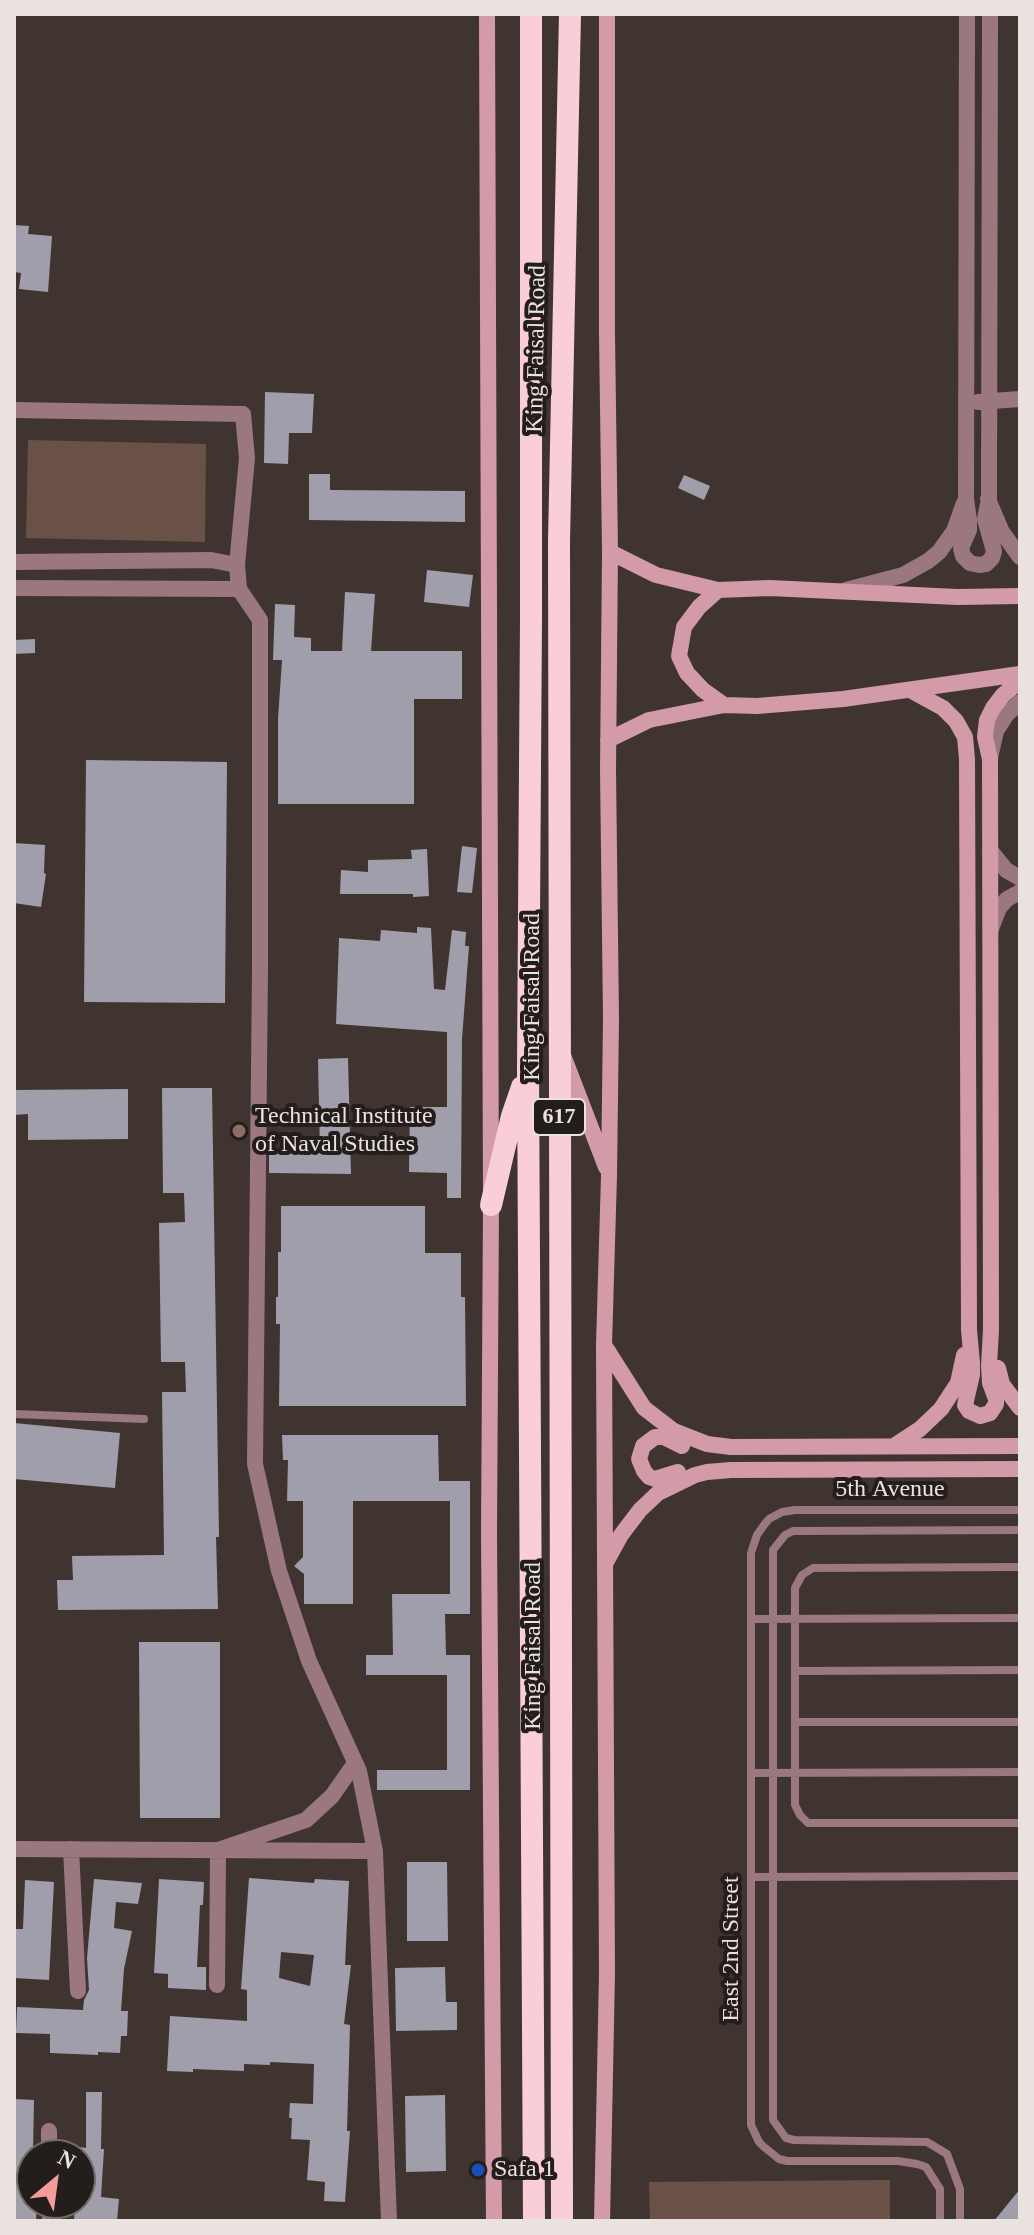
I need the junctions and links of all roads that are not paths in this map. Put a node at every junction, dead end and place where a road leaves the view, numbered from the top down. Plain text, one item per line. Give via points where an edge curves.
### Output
1 (487, 14) edge
2 (531, 14) edge
3 (570, 14) edge
4 (607, 14) edge
5 (967, 14) edge
6 (990, 14) edge
7 (1020, 399) edge
8 (989, 401) junction
9 (966, 402) junction
10 (14, 410) edge
11 (966, 499) junction
12 (989, 499) junction
13 (610, 552) junction
14 (1020, 557) edge
15 (14, 562) edge
16 (237, 565) junction
17 (14, 588) edge
18 (239, 589) junction
19 (718, 590) junction
20 (837, 592) junction
21 (1020, 596) edge
22 (1020, 674) edge
23 (1020, 681) edge
24 (910, 690) junction
25 (1020, 702) edge
26 (724, 705) junction
27 (608, 740) junction
28 (990, 759) junction
29 (990, 850) junction
30 (1020, 878) edge
31 (1020, 892) edge
32 (990, 931) junction
33 (559, 1045) junction
34 (528, 1067) junction
35 (609, 1176) junction
36 (491, 1205) junction
37 (969, 1330) junction
38 (991, 1330) junction
39 (604, 1345) junction
40 (1020, 1408) edge
41 (14, 1414) edge
42 (144, 1419) dead end
43 (894, 1446) junction
44 (1020, 1446) edge
45 (731, 1447) junction
46 (1020, 1469) edge
47 (731, 1470) junction
48 (1020, 1510) edge
49 (764, 1525) joint
50 (1020, 1530) edge
51 (785, 1535) joint
52 (604, 1566) junction
53 (1020, 1567) edge
54 (1020, 1618) edge
55 (752, 1619) junction
56 (773, 1619) junction
57 (795, 1619) junction
58 (1020, 1670) edge
59 (795, 1671) junction
60 (795, 1722) junction
61 (1020, 1722) edge
62 (355, 1763) junction
63 (1020, 1772) edge
64 (752, 1773) junction
65 (773, 1773) junction
66 (795, 1773) junction
67 (1020, 1823) edge
68 (14, 1849) edge
69 (71, 1849) junction
70 (218, 1850) junction
71 (375, 1851) junction
72 (1020, 1876) edge
73 (752, 1877) junction
74 (773, 1877) junction
75 (217, 1985) dead end
76 (78, 1991) dead end
77 (49, 2131) dead end
78 (49, 2139) edge
79 (861, 2140) junction
80 (862, 2161) junction
81 (389, 2221) edge
82 (494, 2221) edge
83 (534, 2221) edge
84 (562, 2221) edge
85 (602, 2221) edge
86 (940, 2221) edge
87 (960, 2221) edge

1 - 36 main road
2 - 34 highway, King Faisal Road / 617
3 - 33 highway, King Faisal Road / 617 via 559,541
4 - 13 main road
5 - 9 street
6 - 8 street
7 - 8 street
8 - 9 street
8 - 12 street
9 - 11 street
10 - 16 street via 243,414 247,458
11 - 12 street
11 - 12 street via 969,530 961,548 970,563 979,565 986,564 994,551 985,519
11 - 20 street via 954,531 928,561 903,575
12 - 14 street via 1002,532
13 - 19 main road via 656,575
13 - 27 main road
15 - 16 street via 211,560
16 - 18 street
17 - 18 street
18 - 62 street via 260,620 255,1464 279,1571 309,1661
19 - 20 main road
19 - 26 main road via 684,627 679,656 687,673
20 - 21 main road
22 - 24 main road
23 - 28 main road via 987,720
24 - 26 main road
24 - 37 main road via 943,708 965,737
25 - 28 street via 996,731
26 - 27 main road via 649,720
27 - 35 main road
28 - 29 main road
29 - 30 street
29 - 32 main road
31 - 32 street via 999,908
32 - 38 main road
33 - 35 main road
33 - 84 highway, King Faisal Road / 617
34 - 36 highway
34 - 83 highway, King Faisal Road / 617
35 - 39 main road
36 - 82 main road
37 - 38 main road via 972,1375 965,1405 980,1416 996,1404 989,1379
37 - 43 main road via 951,1396 931,1419
38 - 40 main road via 1002,1384
39 - 45 main road via 633,1394 656,1420 707,1444
39 - 52 main road
41 - 42 lane
43 - 44 main road
43 - 45 main road
45 - 47 main road via 697,1450 655,1437 643,1446 639,1459 649,1477 660,1480 689,1468
46 - 47 main road
47 - 52 main road via 695,1475 658,1493 621,1535
48 - 49 lane, 5th Avenue via 795,1510
49 - 55 lane, East 2nd Street via 751,1553
50 - 51 lane, 5th Avenue
51 - 56 lane, East 2nd Street via 773,1550
52 - 85 main road via 607,1974
53 - 57 lane via 813,1568 795,1588
54 - 57 lane
55 - 56 lane
55 - 64 lane, East 2nd Street
56 - 57 lane
56 - 65 lane, East 2nd Street
57 - 59 lane
58 - 59 lane
59 - 60 lane
60 - 61 lane
60 - 66 lane
62 - 70 street via 332,1796 306,1820
62 - 71 street
63 - 66 lane
64 - 65 lane
64 - 73 lane, East 2nd Street
65 - 66 lane
65 - 74 lane, East 2nd Street
66 - 67 lane via 795,1805 808,1823
68 - 69 street
69 - 70 street
69 - 76 street
70 - 71 street
70 - 75 street
71 - 81 street
72 - 74 lane
73 - 74 lane
73 - 80 lane, East 2nd Street via 751,2125 759,2142 779,2159
74 - 79 lane, East 2nd Street via 773,2120 786,2138 794,2140
77 - 78 street
79 - 80 lane
79 - 87 lane, East 2nd Street via 927,2142 947,2154 960,2189
80 - 86 lane, East 2nd Street via 926,2167 940,2189

